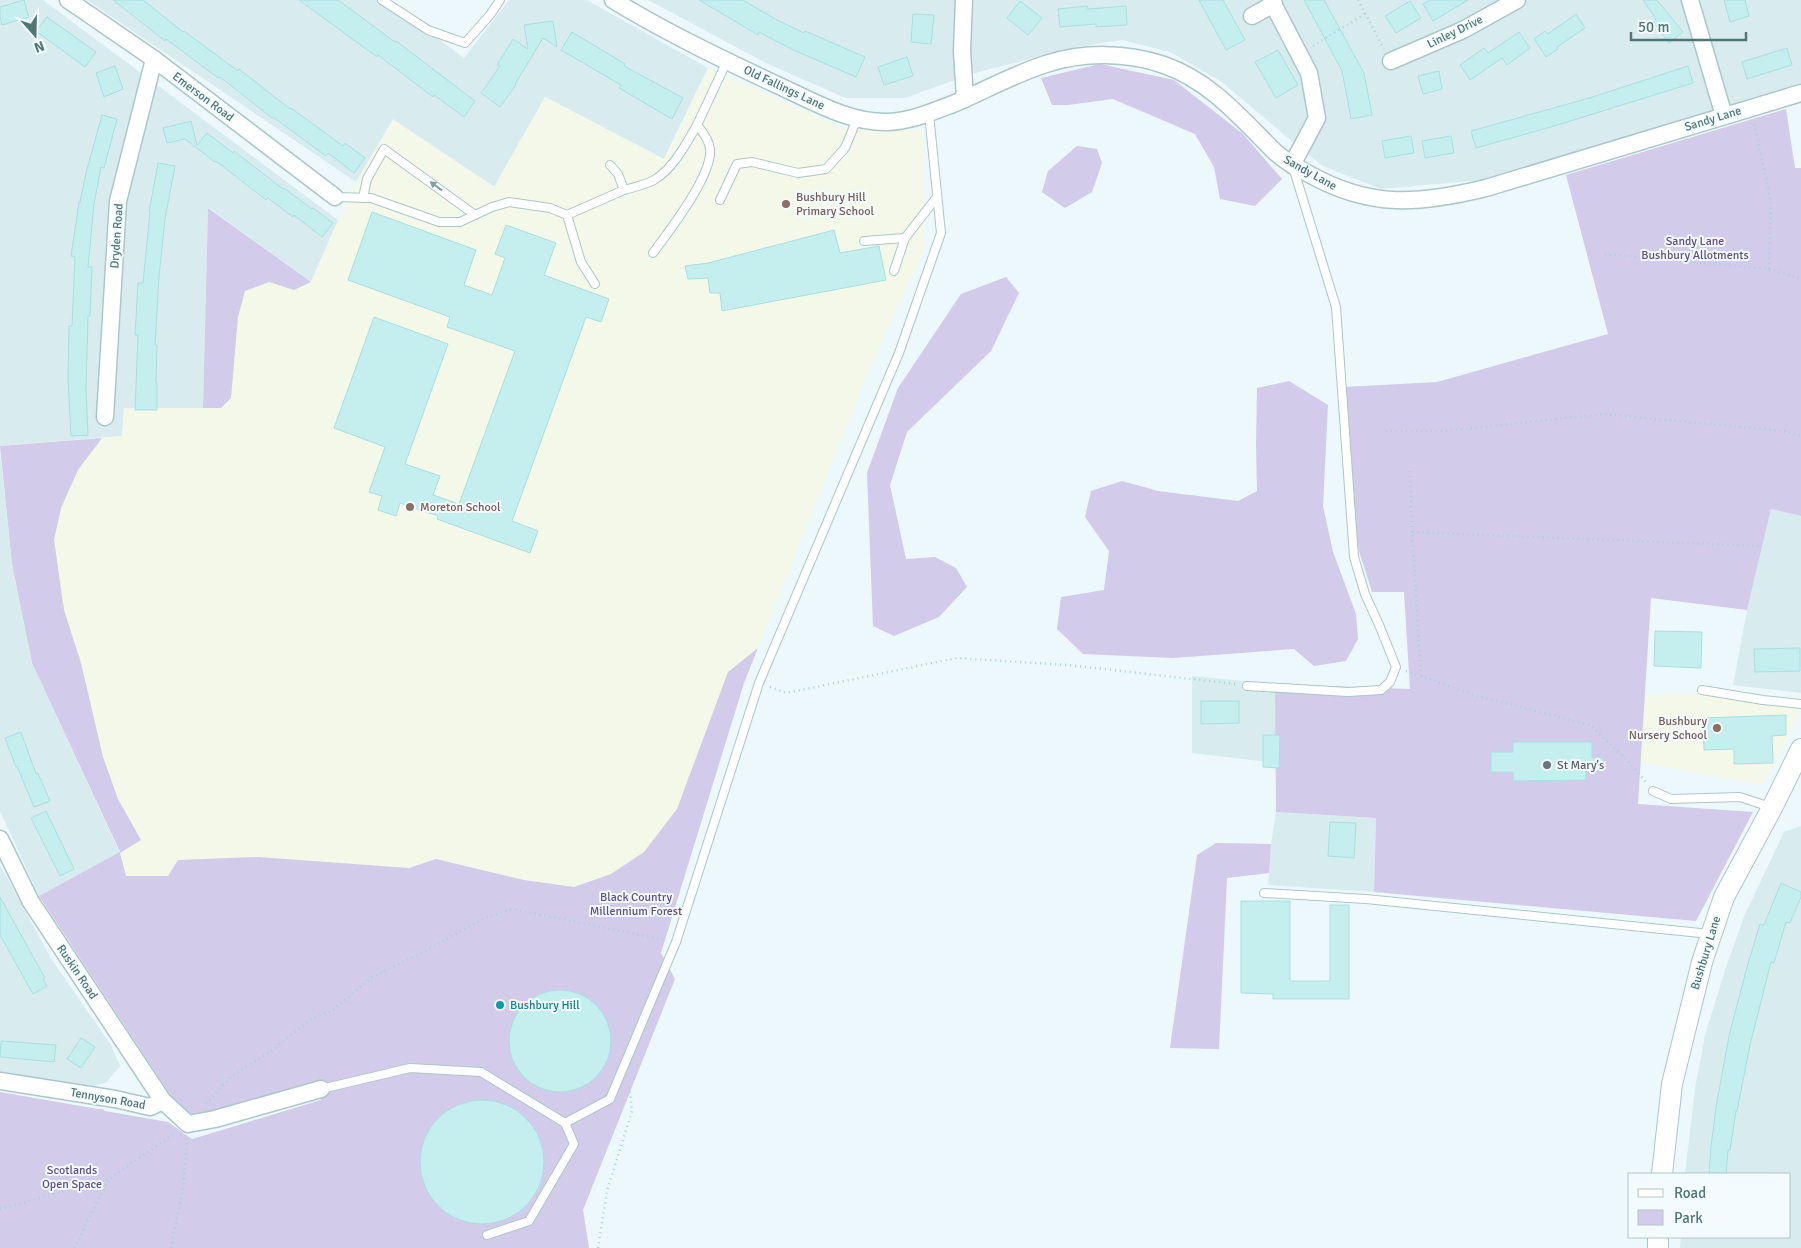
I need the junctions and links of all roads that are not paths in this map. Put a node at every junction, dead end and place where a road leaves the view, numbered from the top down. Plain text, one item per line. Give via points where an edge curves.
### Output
1 (68, 0) edge
2 (382, 0) edge
3 (500, 0) edge
4 (613, 0) edge
5 (964, 0) edge
6 (1517, 0) edge
7 (1690, 0) edge
8 (1272, 2) edge
9 (1252, 16) dead end
10 (154, 59) junction
11 (726, 61) junction
12 (1391, 61) road end
13 (1801, 93) edge
14 (965, 99) junction
15 (929, 114) junction
16 (1724, 116) junction
17 (856, 119) junction
18 (697, 125) junction
19 (610, 165) dead end
20 (1292, 165) junction
21 (624, 190) junction
22 (335, 197) joint
23 (937, 197) junction
24 (363, 198) junction
25 (720, 200) dead end
26 (475, 215) junction
27 (567, 215) junction
28 (905, 238) junction
29 (864, 241) dead end
30 (653, 253) dead end
31 (894, 270) dead end
32 (595, 284) dead end
33 (105, 417) dead end
34 (1247, 686) road end
35 (1702, 690) dead end
36 (1801, 704) edge
37 (1798, 761) edge
38 (1653, 791) road end
39 (1772, 808) junction
40 (0, 839) edge
41 (1264, 893) dead end
42 (1712, 934) junction
43 (0, 1081) edge
44 (321, 1088) joint
45 (163, 1101) junction
46 (565, 1123) junction
47 (1662, 1173) edge
48 (487, 1235) dead end

1 - 10 street, Emerson Road
2 - 3 lane via 428,30 465,43
4 - 11 street, Old Fallings Lane
5 - 14 street via 962,51
6 - 12 street, Linley Drive via 1463,30
7 - 16 street
8 - 9 street
8 - 20 street via 1310,73 1317,118
10 - 22 street, Emerson Road
10 - 33 street, Dryden Road via 118,201
11 - 17 street, Old Fallings Lane
11 - 18 lane
13 - 16 street, Sandy Lane
14 - 15 street, Old Fallings Lane
14 - 20 street, Sandy Lane via 1046,64 1074,57 1142,58 1166,65 1205,86
15 - 17 street, Old Fallings Lane via 890,122
15 - 23 lane
16 - 20 street, Sandy Lane via 1486,188 1426,200 1361,196 1329,185
17 - 25 lane via 845,148 826,169 798,173 752,162 737,164
18 - 21 lane via 666,171 655,179
18 - 30 lane via 708,142 708,164 685,210
19 - 21 lane via 618,174
20 - 34 lane via 1336,307 1354,557 1365,594 1396,667 1390,682 1381,690 1348,692
21 - 27 lane
22 - 24 lane
23 - 28 lane
23 - 46 lane via 941,233 899,353 759,683 676,942 610,1099
24 - 26 lane via 439,222 460,222
26 -> 24 lane via 384,149 367,179
26 - 27 lane via 509,202 550,208
27 - 32 lane via 581,262
28 - 29 lane
28 - 31 lane
35 - 36 lane
37 - 39 street, Bushbury Lane
38 - 39 lane via 1671,798 1740,797
39 - 42 street, Bushbury Lane via 1724,897
40 - 45 street, Ruskin Road via 31,902
41 - 42 lane via 1366,899
42 - 47 street, Bushbury Lane via 1672,1084
43 - 45 street, Tennyson Road via 150,1107
44 - 45 street, Tennyson Road via 188,1124
44 - 46 lane via 410,1068 481,1072
46 - 48 lane via 574,1144 529,1221

